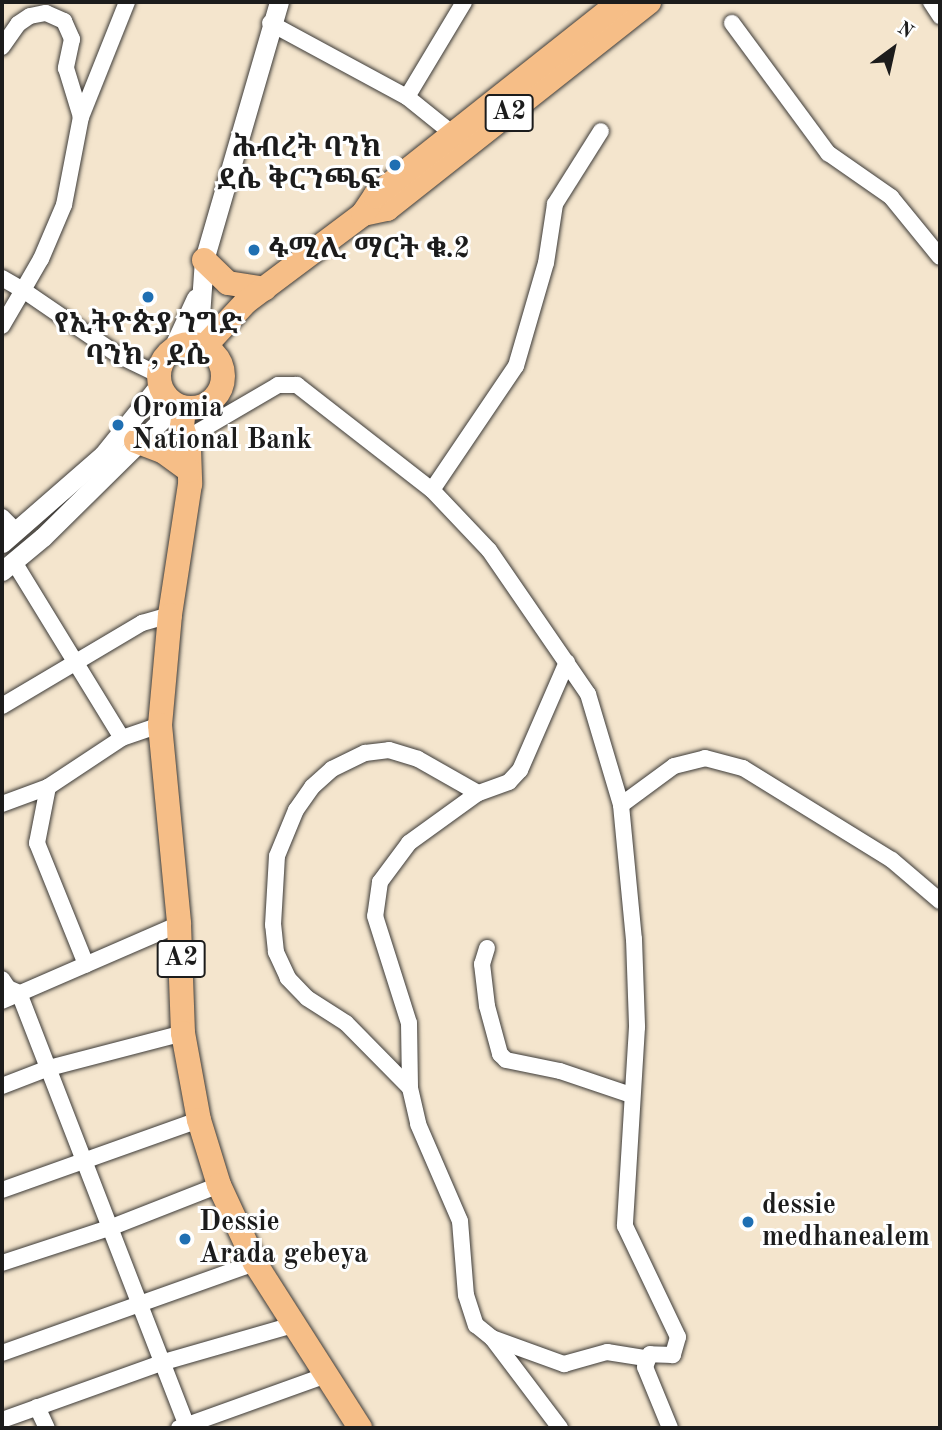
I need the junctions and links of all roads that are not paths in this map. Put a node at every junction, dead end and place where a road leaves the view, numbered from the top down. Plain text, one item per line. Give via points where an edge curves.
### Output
1 (127, 2) edge
2 (279, 2) edge
3 (464, 2) edge
4 (620, 2) edge
5 (649, 2) edge
6 (931, 2) edge
7 (940, 16) edge
8 (270, 23) junction
9 (732, 23) dead end
10 (2, 47) edge
11 (407, 97) junction
12 (81, 117) junction
13 (601, 131) dead end
14 (460, 140) junction
15 (940, 257) edge
16 (204, 260) junction
17 (2, 278) edge
18 (23, 290) junction
19 (198, 294) junction
20 (255, 296) junction
21 (2, 326) edge
22 (201, 346) junction
23 (172, 350) junction
24 (223, 371) junction
25 (159, 379) junction
26 (188, 407) junction
27 (136, 441) junction
28 (191, 451) junction
29 (432, 490) junction
30 (2, 517) edge
31 (9, 538) edge
32 (8, 567) edge
33 (170, 615) junction
34 (567, 662) junction
35 (75, 664) junction
36 (2, 706) edge
37 (160, 725) junction
38 (122, 738) junction
39 (48, 787) junction
40 (478, 793) junction
41 (2, 804) edge
42 (621, 805) junction
43 (940, 901) edge
44 (179, 924) junction
45 (487, 948) dead end
46 (86, 964) junction
47 (2, 979) edge
48 (19, 993) junction
49 (2, 1001) edge
50 (183, 1033) junction
51 (49, 1068) junction
52 (2, 1086) edge
53 (411, 1088) junction
54 (631, 1095) junction
55 (199, 1120) junction
56 (85, 1163) junction
57 (219, 1185) junction
58 (2, 1190) edge
59 (112, 1227) junction
60 (2, 1263) edge
61 (255, 1263) junction
62 (138, 1304) junction
63 (293, 1325) junction
64 (492, 1338) junction
65 (2, 1353) edge
66 (646, 1358) junction
67 (164, 1362) junction
68 (326, 1375) junction
69 (37, 1407) junction
70 (2, 1420) edge
71 (185, 1427) edge
72 (47, 1428) edge
73 (360, 1428) edge
74 (560, 1428) edge
75 (670, 1428) edge

1 - 12 street
2 - 8 street
3 - 11 street
4 - 14 highway, A2
5 - 14 highway, A2
6 - 7 street
8 - 11 street
8 - 16 street
9 - 15 street via 828,153 891,197
10 - 12 street via 18,24 30,16 46,13 64,21 72,40 66,68
11 - 14 street
12 - 18 street via 64,205
13 - 29 street via 555,204 546,263 516,366
14 - 20 highway, A2 via 419,173 387,209 363,214
16 - 19 street
16 - 20 highway via 228,283
17 - 18 street
18 - 21 street
18 - 25 street
19 - 22 street
19 - 23 street
20 - 22 highway, A2
20 - 24 highway
22 - 23 highway
22 - 24 highway
23 - 25 highway
24 - 26 highway via 219,393
25 - 26 highway
25 - 31 street via 103,455
26 - 27 street
26 - 28 highway, A2 via 181,427
27 - 28 highway via 164,452
27 - 32 street
28 - 29 street via 278,385 289,383 322,403
28 - 33 highway, A2
29 - 34 street via 489,550
30 - 31 street
32 - 35 street
33 - 35 street via 142,623
33 - 37 highway, A2
34 - 40 street via 520,770 509,782
34 - 42 street via 588,694
35 - 36 street
35 - 38 street
37 - 38 street
37 - 44 highway, A2
38 - 39 street
39 - 41 street
39 - 46 street via 37,843
40 - 53 street via 409,843 392,862 374,899 381,937 394,965 409,1023
40 - 53 street via 418,759 389,750 365,753 332,769 312,787 296,810 277,856 273,925 276,952 288,978 307,999 346,1023
42 - 43 street via 674,766 705,758 743,768 892,860
42 - 54 street via 638,1027
44 - 46 street
44 - 50 highway, A2
45 - 54 street via 482,964 485,992 500,1054 506,1060 560,1071
46 - 48 street
47 - 48 street
48 - 49 street
48 - 51 street
50 - 51 street
50 - 55 highway, A2
51 - 52 street
51 - 56 street
53 - 64 street via 418,1124 460,1221 468,1311
54 - 66 street via 625,1226 678,1337 673,1355 650,1354
55 - 56 street
55 - 57 highway, A2
56 - 58 street
56 - 59 street
57 - 59 street
57 - 61 highway, A2
59 - 60 street
59 - 62 street
61 - 62 street
61 - 63 highway, A2
62 - 65 street
62 - 67 street
63 - 67 street
63 - 68 highway, A2
64 - 66 street via 564,1364 607,1352
64 - 74 street
66 - 75 street via 650,1385
67 - 69 street
67 - 71 street
68 - 71 street
68 - 73 highway, A2
69 - 70 street
69 - 72 street

